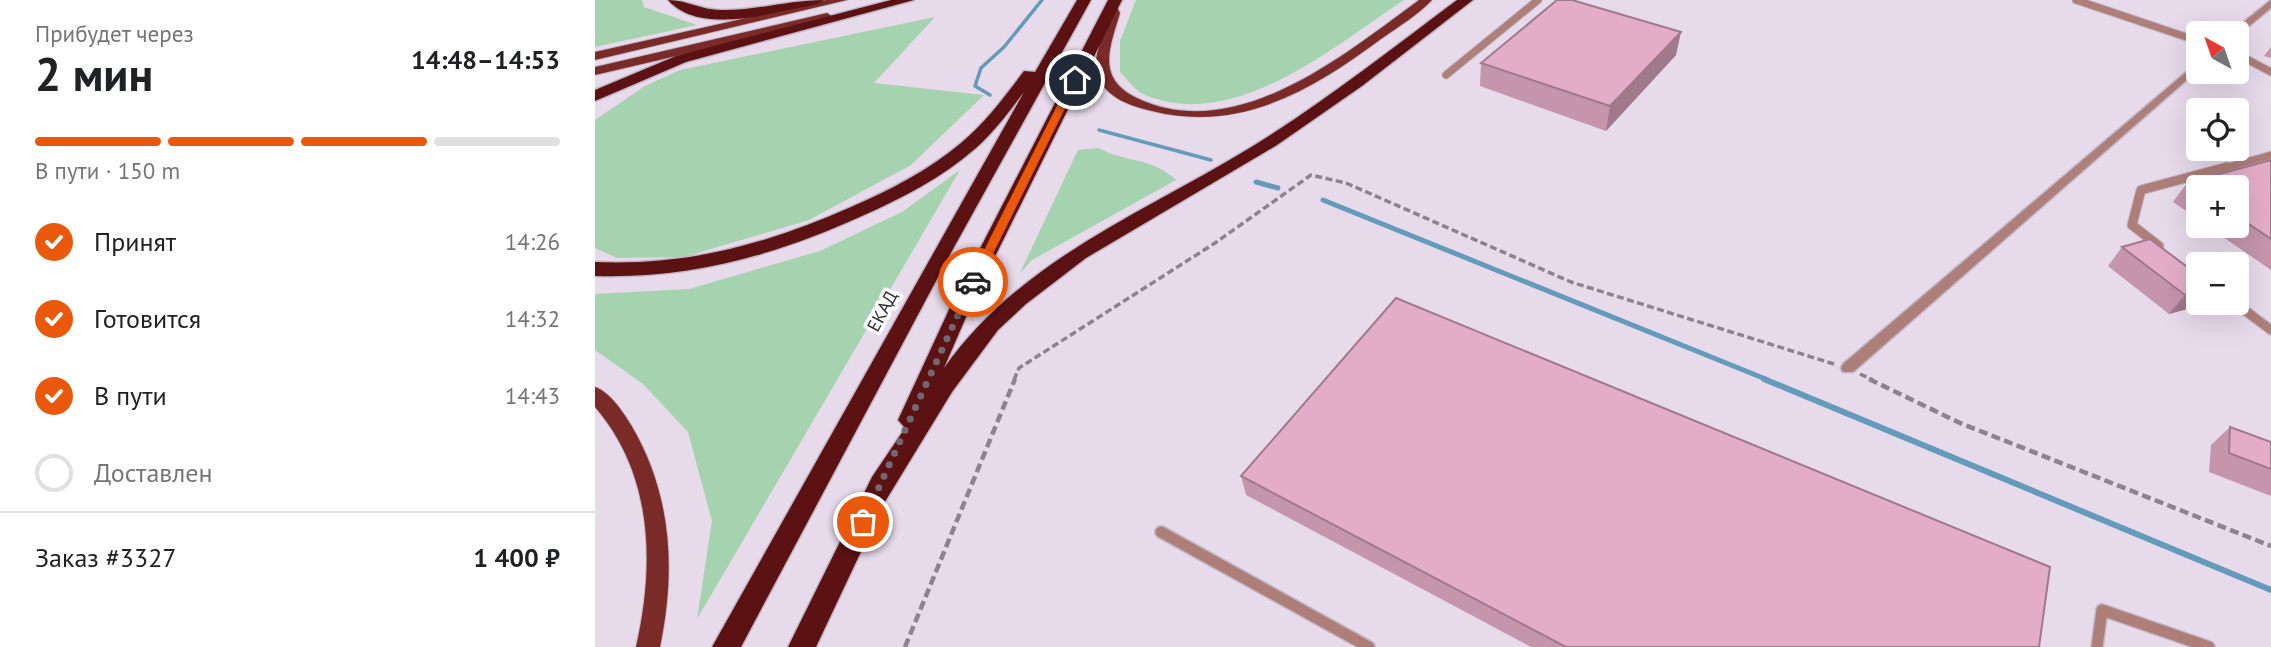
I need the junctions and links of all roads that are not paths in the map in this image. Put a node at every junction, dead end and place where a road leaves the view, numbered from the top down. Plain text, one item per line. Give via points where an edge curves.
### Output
1 (675, 0) edge
2 (817, 0) edge
3 (841, 0) edge
4 (898, 0) edge
5 (907, 0) edge
6 (1426, 0) edge
7 (1467, 0) edge
8 (1538, 0) edge
9 (2076, 0) edge
10 (1082, 3) edge
11 (1113, 3) edge
12 (2271, 3) edge
13 (2249, 21) edge
14 (2186, 37) edge
15 (595, 56) edge
16 (2249, 60) edge
17 (595, 71) edge
18 (2271, 72) edge
19 (1445, 75) dead end
20 (2186, 75) edge
21 (595, 96) edge
22 (2271, 155) edge
23 (2165, 250) edge
24 (595, 269) edge
25 (2249, 314) edge
26 (2271, 330) edge
27 (1848, 368) road end
28 (595, 394) edge
29 (876, 497) junction
30 (1161, 532) dead end
31 (649, 647) edge
32 (726, 647) edge
33 (801, 647) edge
34 (1369, 647) edge
35 (2097, 647) edge
36 (2209, 647) edge

1 - 2 highway via 694,11 726,14
3 - 15 main road
4 - 17 main road
5 - 21 highway via 681,59
6 - 11 main road via 1284,96 1250,108 1193,114 1149,108 1123,98 1106,83 1101,62
7 - 29 highway via 1275,139 1084,247 1034,284 982,336
8 - 19 lane
9 - 14 lane
10 - 24 highway via 989,127 951,160 906,187 824,227 744,255 675,268
10 - 32 highway, ЕКАД
11 - 29 highway via 963,301
12 - 13 street
16 - 18 lane
20 - 27 street
22 - 23 lane via 2141,190 2132,225
25 - 26 lane
28 - 31 main road via 630,439 646,475 656,526 658,582
29 - 33 highway
30 - 34 lane
35 - 36 lane via 2102,610

